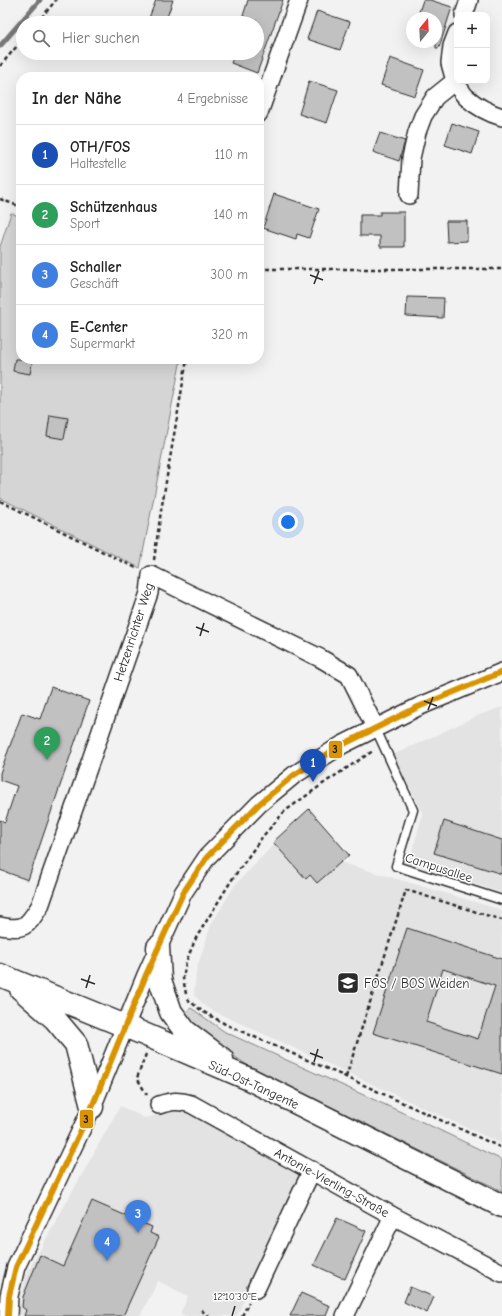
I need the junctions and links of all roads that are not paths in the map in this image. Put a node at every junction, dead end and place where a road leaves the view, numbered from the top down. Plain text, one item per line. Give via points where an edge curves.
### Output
1 (299, 0) edge
2 (469, 0) edge
3 (465, 12) edge
4 (454, 41) edge
5 (454, 77) edge
6 (454, 82) edge
7 (457, 84) edge
8 (264, 99) edge
9 (502, 117) edge
10 (410, 195) dead end
11 (502, 672) edge
12 (375, 727) junction
13 (502, 900) edge
14 (0, 926) edge
15 (158, 947) junction
16 (5, 977) edge
17 (125, 1026) junction
18 (249, 1079) junction
19 (159, 1105) dead end
20 (92, 1107) junction
21 (312, 1170) junction
22 (502, 1206) edge
23 (394, 1216) junction
24 (502, 1273) edge
25 (256, 1289) dead end
26 (8, 1316) edge
27 (345, 1316) edge

1 - 8 street
2 - 3 street
4 - 5 street via 450,62
6 - 10 street via 435,97 416,132 411,158
7 - 9 street via 465,96
11 - 12 street
12 - 13 lane, Campusallee via 413,810 396,866
12 - 14 street, Hetzenrichter Weg via 349,675 320,658 151,575 149,592 40,906 29,923 19,928
12 - 15 street via 294,775 241,822 207,857 183,893
15 - 17 street
15 - 18 main road via 160,980 171,1012 185,1031
16 - 17 main road, Süd-Ost-Tangente
16 - 20 main road via 55,1019 76,1044
17 - 18 main road, Süd-Ost-Tangente
17 - 20 street
18 - 22 main road, Süd-Ost-Tangente
19 - 21 street, Antonie-Vierling-Straße via 180,1101 191,1104
20 - 26 street via 16,1267 9,1296
21 - 23 street, Antonie-Vierling-Straße
21 - 25 street
23 - 24 street, Antonie-Vierling-Straße
23 - 27 street

